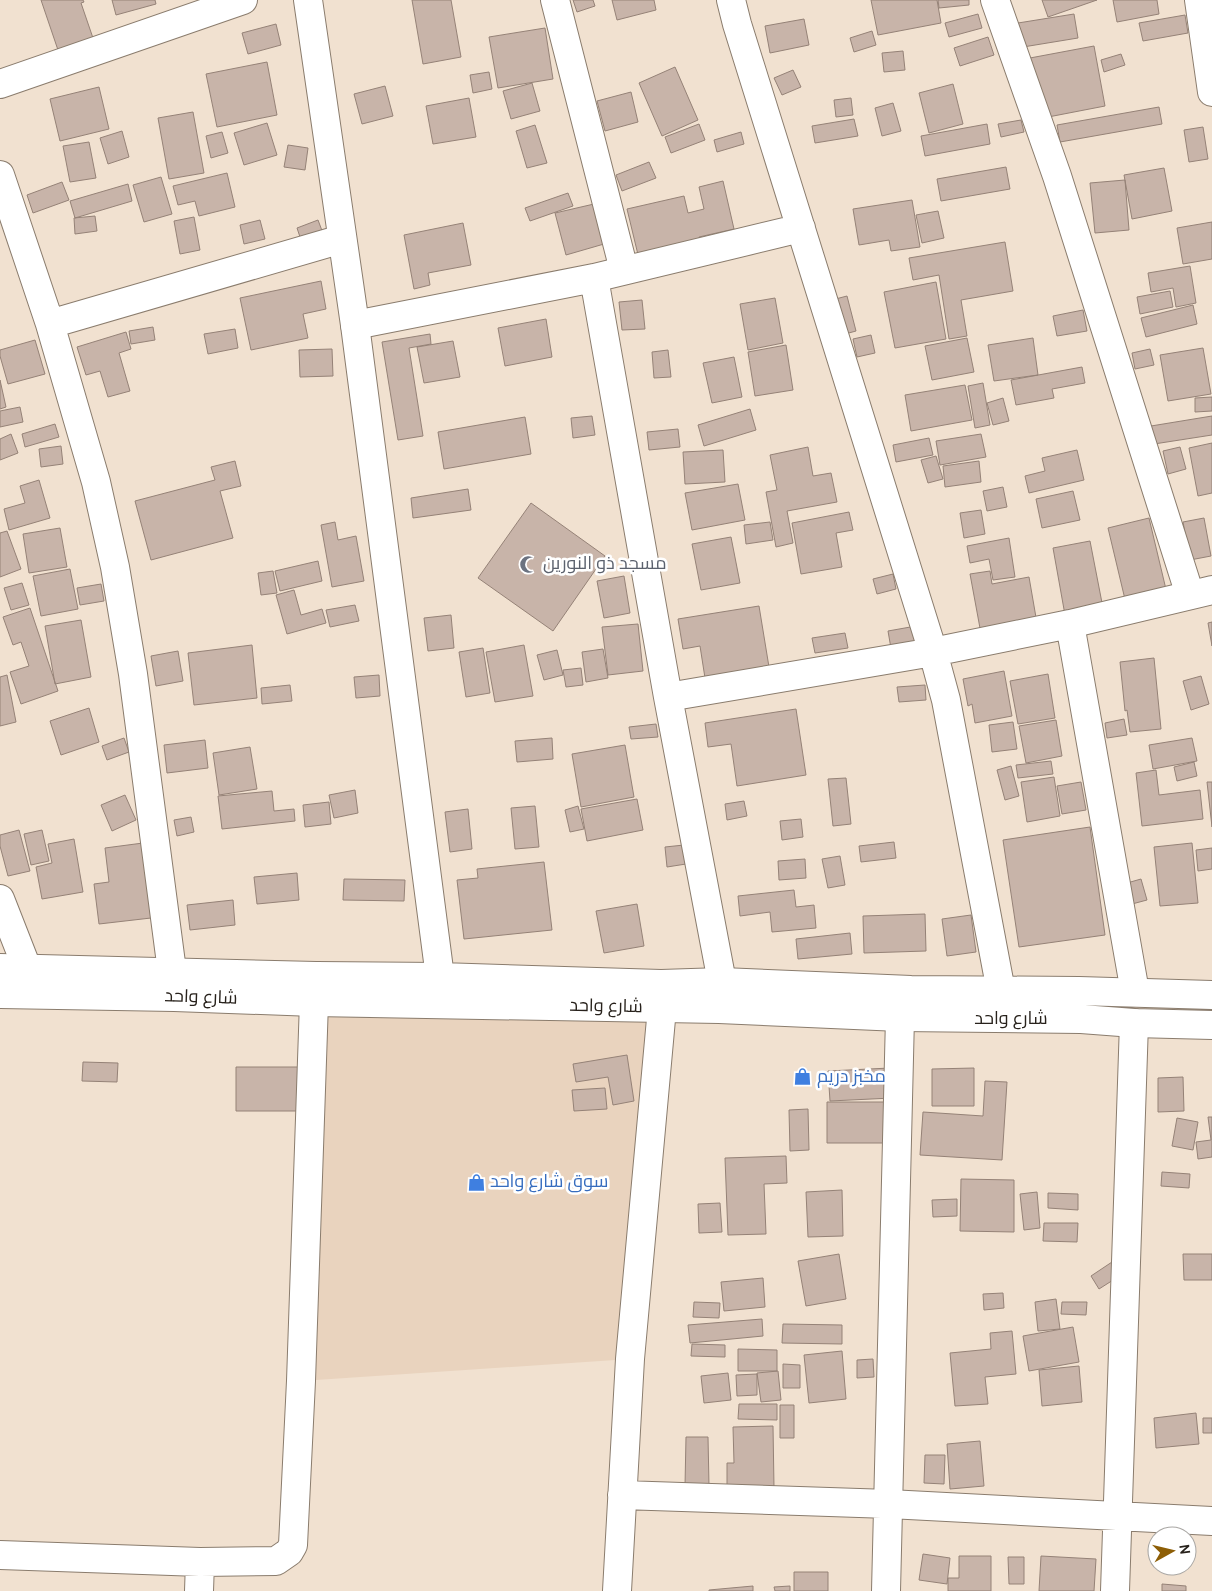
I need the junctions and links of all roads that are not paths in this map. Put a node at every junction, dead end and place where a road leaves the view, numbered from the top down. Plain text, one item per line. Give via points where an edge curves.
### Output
1 (243, 0) edge
2 (308, 0) edge
3 (554, 0) edge
4 (731, 0) edge
5 (995, 0) edge
6 (1199, 0) edge
7 (0, 84) edge
8 (1212, 92) edge
9 (0, 175) edge
10 (801, 228) junction
11 (342, 239) junction
12 (624, 270) junction
13 (594, 278) junction
14 (50, 324) junction
15 (355, 325) junction
16 (1201, 592) edge
17 (1070, 624) junction
18 (933, 652) junction
19 (668, 697) junction
20 (0, 899) edge
21 (0, 968) edge
22 (27, 968) junction
23 (172, 972) junction
24 (440, 977) junction
25 (722, 982) junction
26 (1001, 991) junction
27 (1079, 991) junction
28 (1134, 992) junction
29 (0, 994) edge
30 (1212, 994) edge
31 (314, 1002) junction
32 (442, 1005) junction
33 (662, 1008) junction
34 (900, 1017) junction
35 (1081, 1019) junction
36 (1134, 1023) junction
37 (1212, 1025) edge
38 (622, 1495) junction
39 (889, 1504) junction
40 (1118, 1515) junction
41 (1212, 1522) edge
42 (0, 1555) edge
43 (200, 1562) junction
44 (199, 1591) edge
45 (617, 1591) edge
46 (886, 1591) edge
47 (1115, 1591) edge

1 - 7 street
2 - 11 street
3 - 12 street
4 - 10 street
5 - 16 street
6 - 8 street
9 - 14 street
10 - 12 street
10 - 18 street
11 - 14 street
11 - 15 street
12 - 13 street
13 - 15 street
13 - 19 street
14 - 23 street via 96,482 115,567 133,674
15 - 24 street
16 - 17 street
17 - 18 street
17 - 28 street
18 - 19 street
18 - 26 street via 946,700
19 - 25 street
20 - 22 street
21 - 22 street, شارع واحد
22 - 23 street, شارع واحد
23 - 24 street, شارع واحد
24 - 25 street, شارع واحد via 660,984
24 - 32 street
25 - 26 street, شارع واحد
26 - 27 street, شارع واحد
27 - 28 street, شارع واحد
27 - 35 street
28 - 30 street, شارع واحد
29 - 31 street, شارع واحد
31 - 32 street, شارع واحد
31 - 43 street via 293,1545 276,1561
32 - 33 street, شارع واحد
33 - 34 street, شارع واحد
33 - 38 street via 630,1359
34 - 35 street, شارع واحد
34 - 39 street
35 - 36 street, شارع واحد
36 - 37 street, شارع واحد
36 - 40 street
38 - 39 street
38 - 45 street
39 - 40 street
39 - 46 street
40 - 41 street
40 - 47 street
42 - 43 street
43 - 44 street

